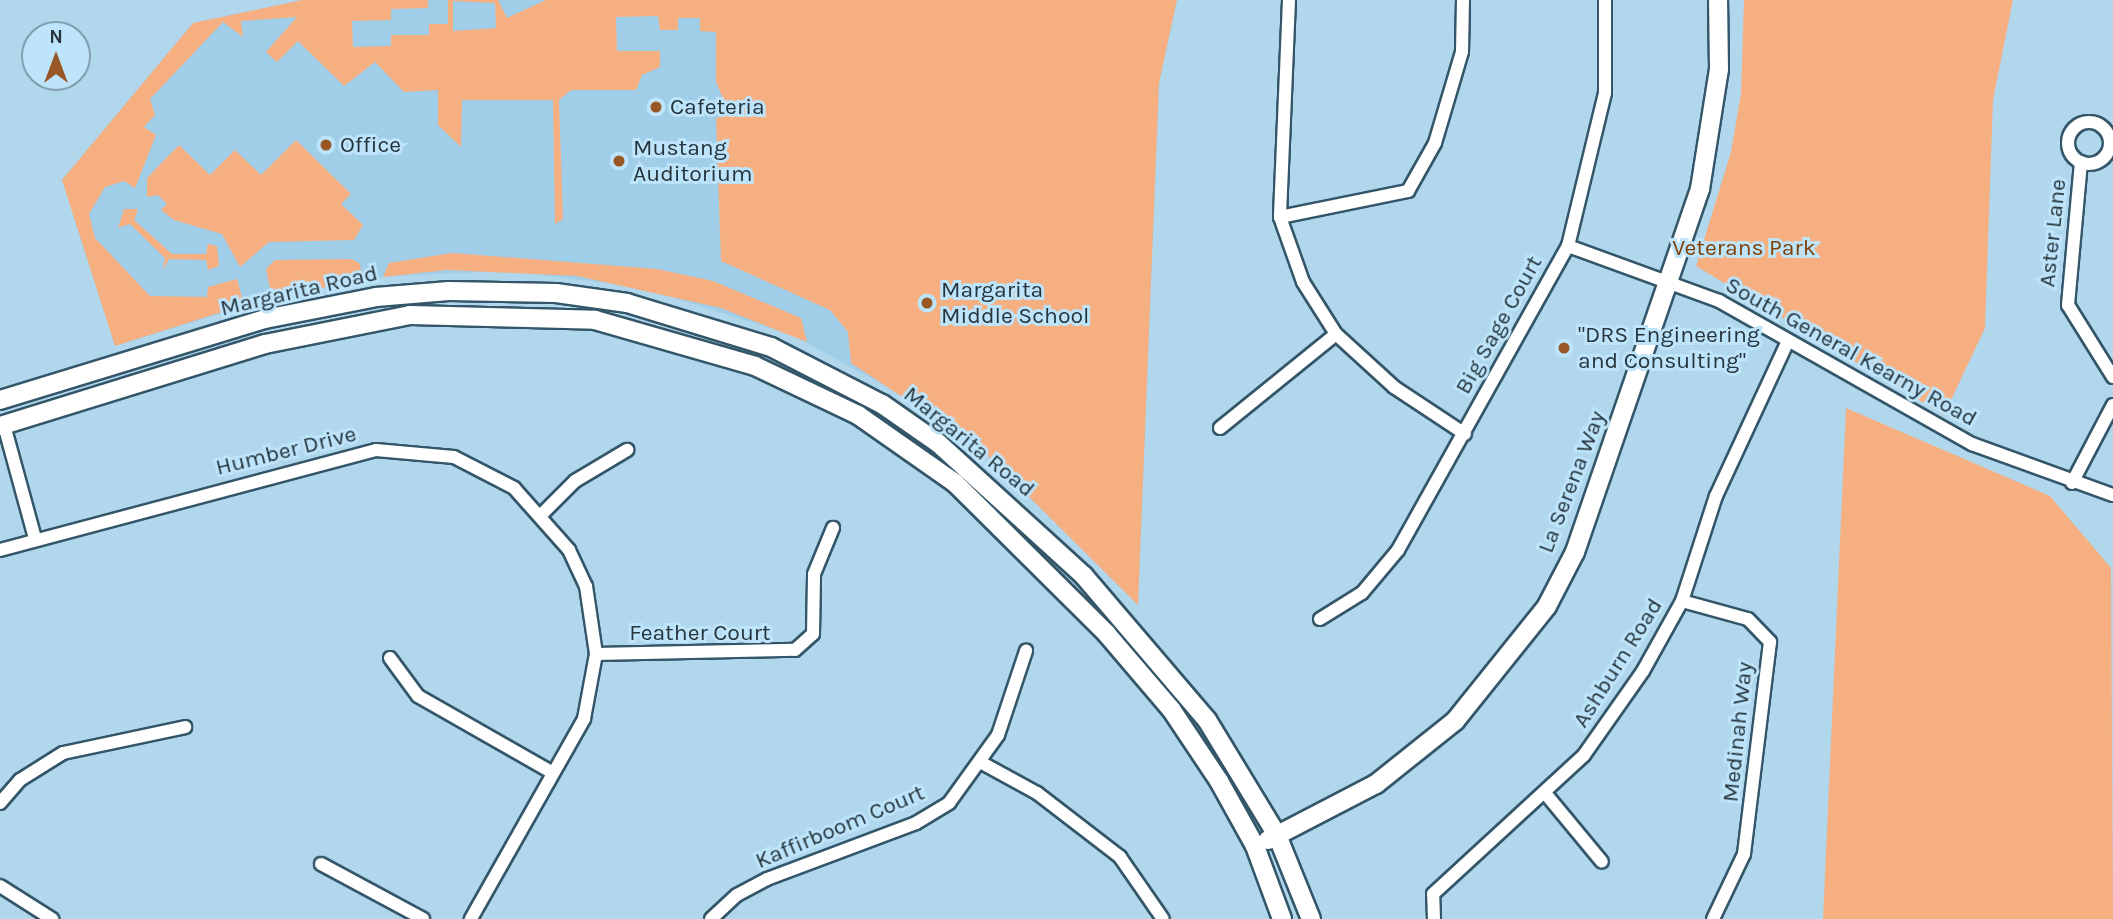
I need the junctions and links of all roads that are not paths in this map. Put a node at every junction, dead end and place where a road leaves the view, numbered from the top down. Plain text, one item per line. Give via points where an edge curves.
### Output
1 (1289, 0) edge
2 (1463, 0) edge
3 (1605, 0) edge
4 (1718, 0) edge
5 (2081, 162) dead end
6 (1280, 217) junction
7 (1568, 246) junction
8 (1668, 283) junction
9 (1336, 334) junction
10 (1788, 341) junction
11 (2113, 377) edge
12 (0, 400) edge
13 (2113, 405) edge
14 (2, 425) edge
15 (1220, 428) dead end
16 (1465, 434) junction
17 (627, 450) dead end
18 (2072, 483) junction
19 (2113, 495) edge
20 (542, 514) junction
21 (833, 528) dead end
22 (35, 538) junction
23 (0, 550) edge
24 (1682, 601) junction
25 (1320, 619) dead end
26 (1026, 651) dead end
27 (596, 654) junction
28 (390, 658) dead end
29 (185, 727) dead end
30 (982, 763) junction
31 (553, 773) junction
32 (1545, 793) junction
33 (0, 803) edge
34 (1277, 835) junction
35 (1255, 846) junction
36 (1602, 862) dead end
37 (321, 864) dead end
38 (0, 886) edge
39 (52, 919) edge
40 (423, 919) edge
41 (471, 919) edge
42 (711, 919) edge
43 (1163, 919) edge
44 (1282, 919) edge
45 (1311, 919) edge
46 (1434, 919) edge
47 (1713, 919) edge

1 - 6 street
2 - 6 street via 1462,52 1436,143 1408,191
3 - 7 street, Big Sage Court via 1605,93
4 - 8 main road, La Serena Way via 1714,117 1700,189
5 - 11 street, Aster Lane via 2068,305
6 - 9 street via 1303,282
7 - 8 street, South General Kearny Road
7 - 16 street, Big Sage Court via 1518,326
8 - 10 street, South General Kearny Road via 1719,300
8 - 34 main road, La Serena Way via 1575,552 1520,647 1455,721 1376,784
9 - 15 street
9 - 16 street via 1394,387
10 - 18 street, South General Kearny Road via 1961,439
10 - 24 street, Ashburn Road via 1716,496
12 - 34 main road, Margarita Road via 265,319 376,297 556,293 700,322 771,347 882,404 988,483 1148,645 1207,720
13 - 18 street
14 - 22 street
14 - 35 main road, Margarita Road via 265,344 410,315 595,320 713,350 858,415 987,512 1145,677
16 - 25 street, Big Sage Court via 1378,576 1343,610
17 - 20 street via 575,481
18 - 19 street, South General Kearny Road
20 - 22 street, Humber Drive via 490,472 454,457 376,450
20 - 27 street, Humber Drive via 586,586
21 - 27 street, Feather Court via 814,574 813,634 795,650
22 - 23 street, Humber Drive
24 - 32 street, Ashburn Road via 1617,710
24 - 47 street, Medinah Way via 1748,620 1770,642 1744,854
26 - 30 street, Kaffirboom Court
27 - 31 street, Humber Drive via 584,719
28 - 31 street via 418,696
29 - 33 street via 63,753 20,780
30 - 42 street, Kaffirboom Court via 949,803 916,823 767,879 737,895
30 - 43 street via 1037,793 1120,857
31 - 41 street, Humber Drive
32 - 36 street
32 - 46 street, Ashburn Road via 1433,894
34 - 35 main road, La Serena Way
34 - 45 main road, Margarita Road
35 - 44 main road, Margarita Road
37 - 40 street
38 - 39 street

